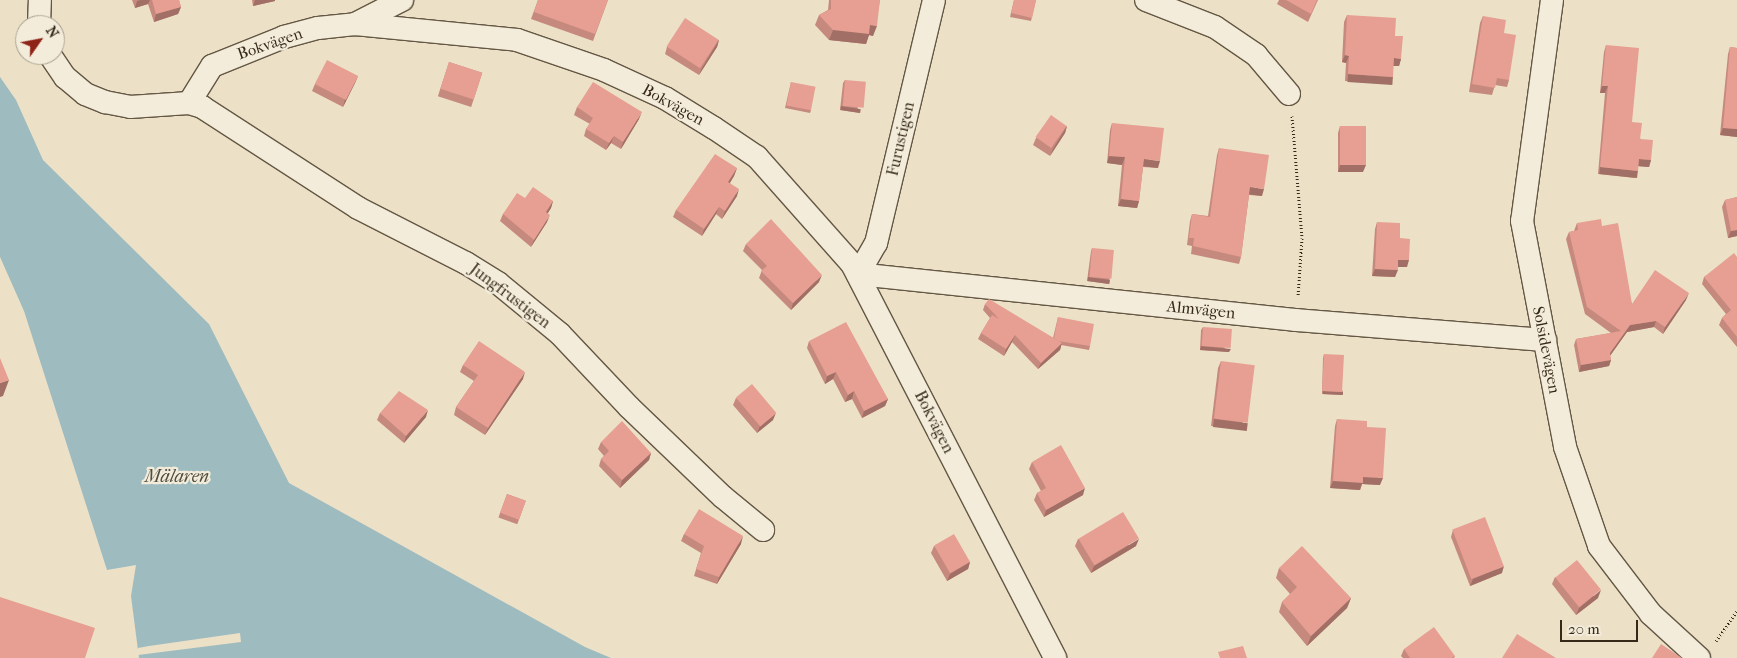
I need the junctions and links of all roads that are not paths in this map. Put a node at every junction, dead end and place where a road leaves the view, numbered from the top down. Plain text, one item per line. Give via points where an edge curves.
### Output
1 (40, 0) edge
2 (402, 0) edge
3 (934, 0) edge
4 (1146, 0) edge
5 (1552, 0) edge
6 (39, 15) edge
7 (355, 24) junction
8 (57, 65) edge
9 (1289, 94) road end
10 (189, 103) junction
11 (858, 274) junction
12 (1544, 340) junction
13 (764, 530) dead end
14 (1055, 658) edge
15 (1699, 658) edge

1 - 6 street
2 - 7 street
3 - 11 street, Furustigen via 876,243
4 - 9 street via 1215,27 1256,55
5 - 12 street, Solsidevägen via 1525,178 1522,221
7 - 10 street, Bokvägen via 301,32 220,62 206,75
7 - 11 street, Bokvägen via 518,40 604,70 664,98 757,157 830,235
8 - 10 street via 85,94 105,102 130,107
10 - 13 street, Jungfrustigen via 208,111 358,208 466,263 520,299 560,334 601,379 717,491
11 - 12 street, Almvägen via 1296,320
11 - 14 street, Bokvägen
12 - 15 street, Solsidevägen via 1565,447 1599,546 1650,614

